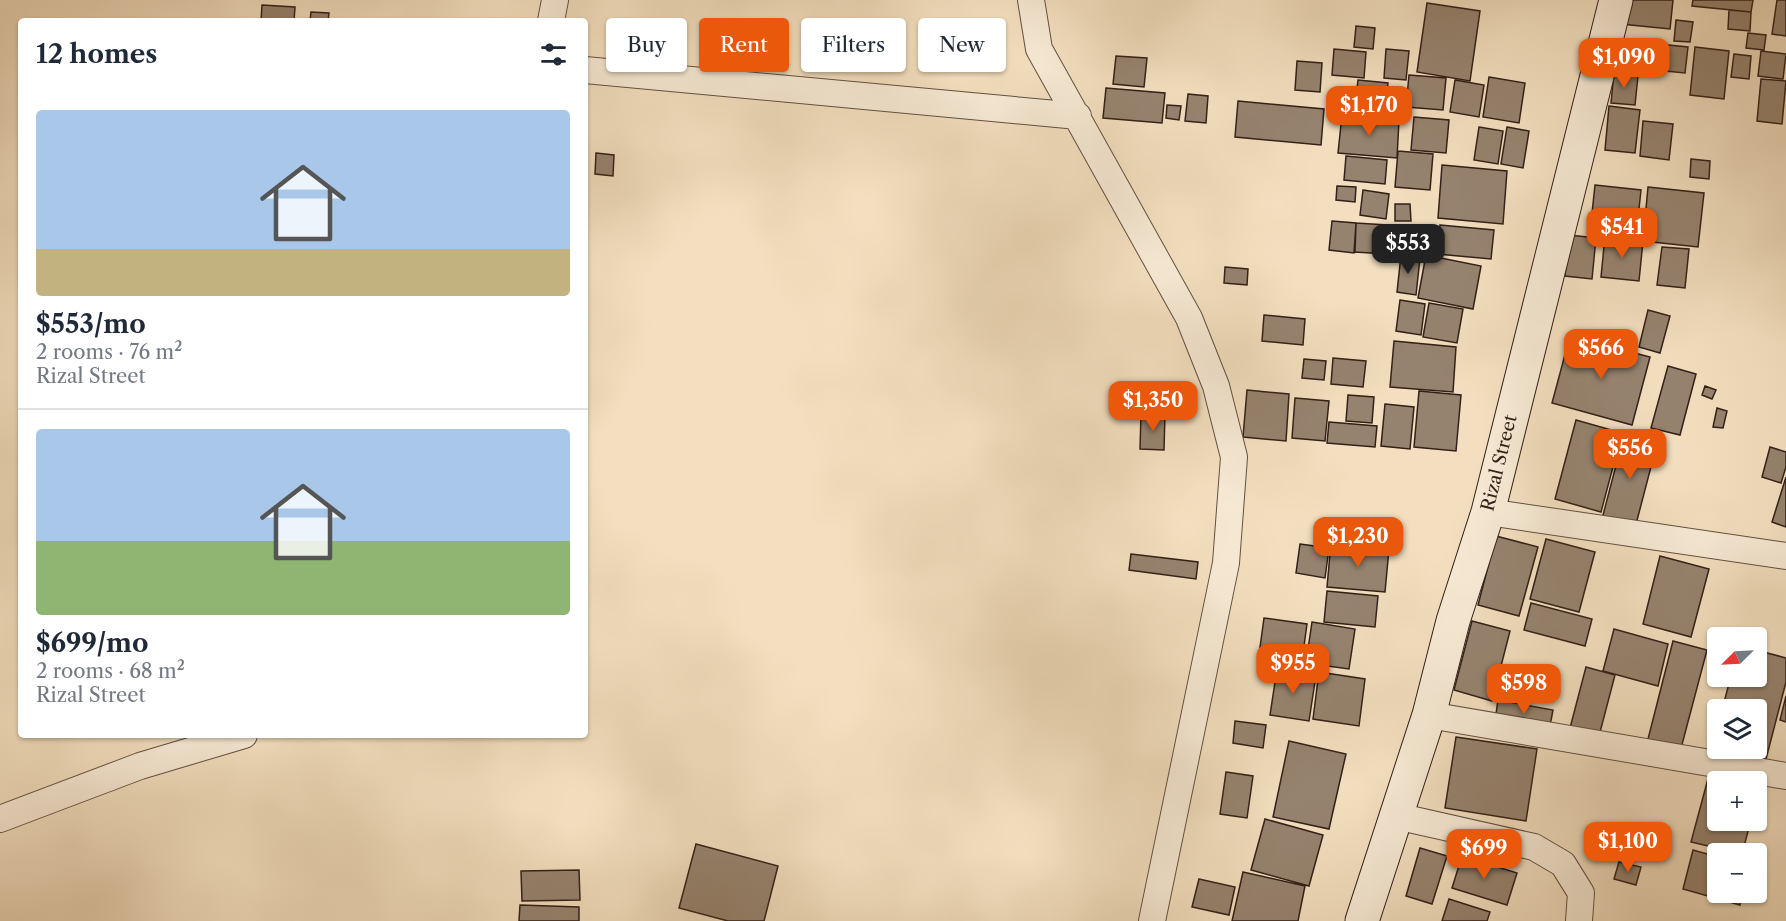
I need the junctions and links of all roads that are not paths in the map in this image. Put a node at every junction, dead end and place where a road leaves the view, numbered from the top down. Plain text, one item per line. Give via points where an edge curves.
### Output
1 (555, 0) edge
2 (1031, 0) edge
3 (1616, 0) edge
4 (552, 18) edge
5 (588, 70) edge
6 (1078, 116) junction
7 (1488, 512) junction
8 (1786, 556) edge
9 (1429, 715) junction
10 (234, 738) edge
11 (1786, 776) edge
12 (1396, 816) junction
13 (0, 819) edge
14 (1152, 921) edge
15 (1362, 921) edge
16 (1579, 921) edge

1 - 4 street
2 - 6 street via 1039,49
3 - 7 main road, Rizal Street
5 - 6 street
6 - 14 street via 1127,212 1189,318 1216,386 1234,457 1226,563
7 - 8 street
7 - 9 main road, Rizal Street via 1453,621
9 - 11 street
9 - 12 main road, Rizal Street
10 - 13 street via 140,766
12 - 15 main road, Rizal Street
12 - 16 street via 1533,846 1563,864 1581,894

